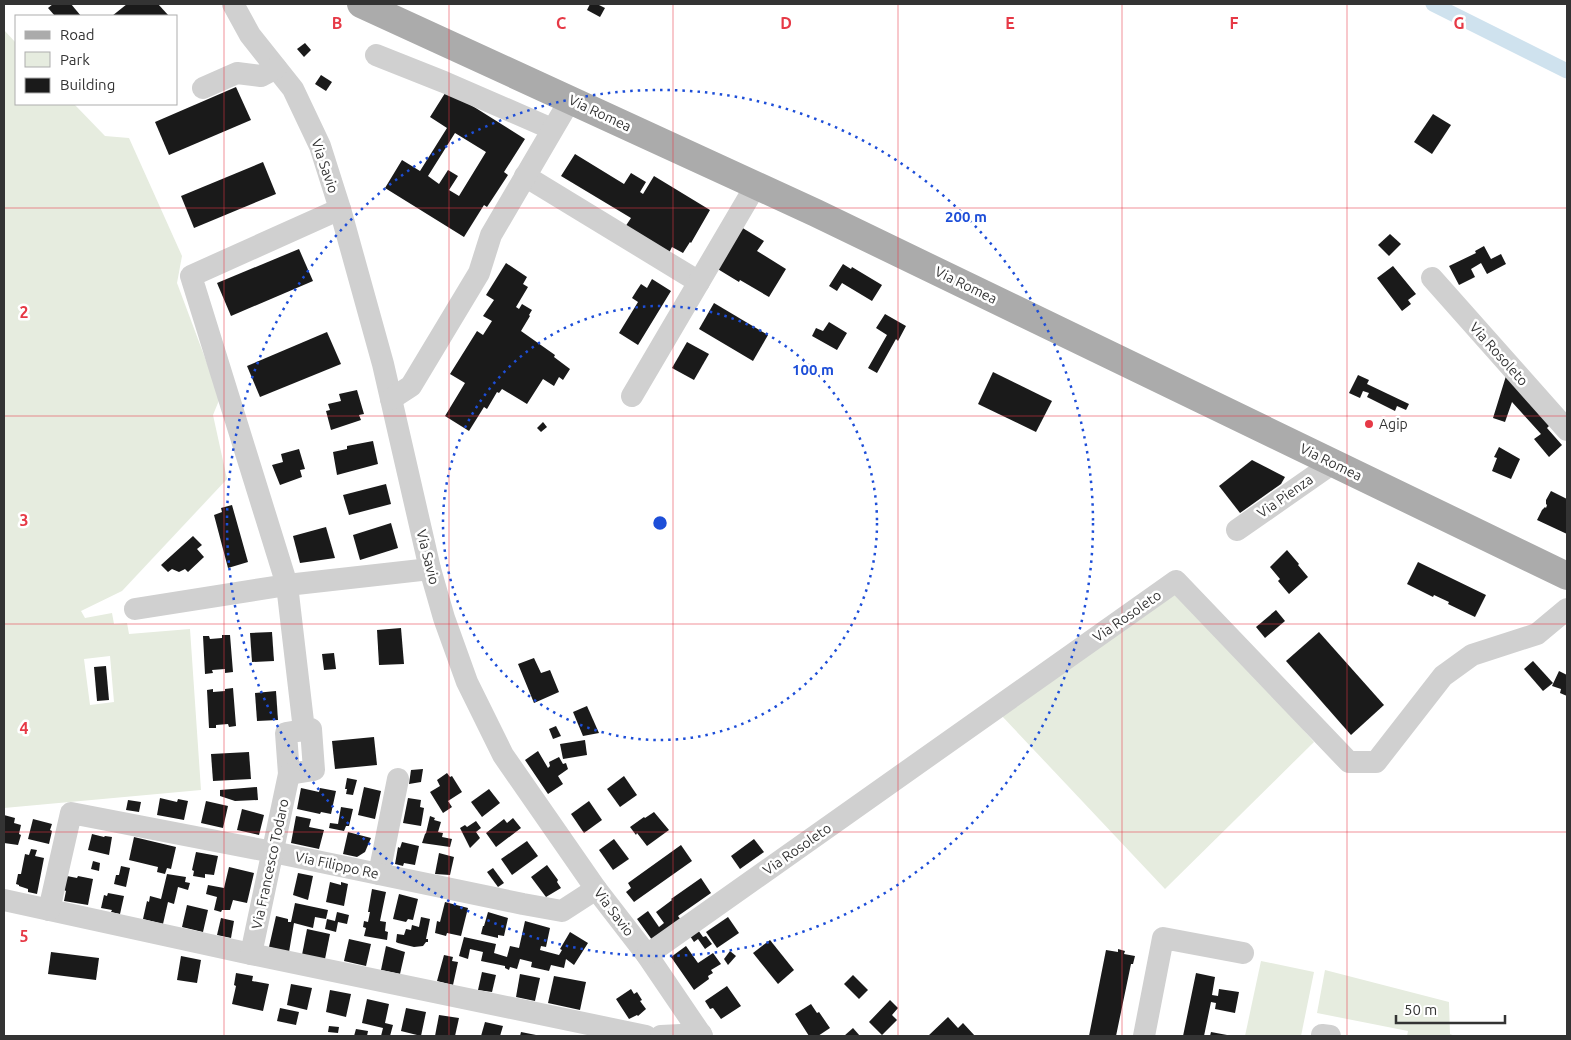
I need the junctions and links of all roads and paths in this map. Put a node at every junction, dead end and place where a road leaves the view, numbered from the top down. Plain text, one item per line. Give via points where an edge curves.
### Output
1 (233, 4) edge
2 (251, 4) edge
3 (361, 4) edge
4 (250, 35) junction
5 (376, 55) dead end
6 (276, 68) junction
7 (203, 88) dead end
8 (570, 100) junction
9 (552, 129) junction
10 (525, 176) junction
11 (756, 185) junction
12 (340, 209) junction
13 (1432, 278) dead end
14 (699, 282) junction
15 (632, 396) dead end
16 (391, 399) junction
17 (1567, 430) edge
18 (1333, 463) junction
19 (1236, 530) dead end
20 (430, 569) junction
21 (1567, 576) edge
22 (287, 585) junction
23 (135, 609) dead end
24 (1567, 609) edge
25 (398, 779) dead end
26 (273, 852) junction
27 (379, 874) junction
28 (596, 889) junction
29 (4, 900) edge
30 (49, 910) junction
31 (1243, 953) dead end
32 (251, 954) junction
33 (647, 955) junction
34 (573, 1029) edge
35 (702, 1035) edge
36 (646, 1036) edge
37 (661, 1036) edge
38 (1144, 1036) edge

1 - 4 street, Via Savio
2 - 4 street
3 - 8 main road, Via Romea
4 - 6 street, Via Savio
5 - 9 street
6 - 7 street via 261,76 237,73
6 - 12 street, Via Savio via 293,89 320,146
8 - 9 street
8 - 11 main road, Via Romea
9 - 10 street
10 - 14 street
10 - 16 street via 491,236 479,273 411,386
11 - 14 street
11 - 18 main road, Via Romea
12 - 16 street, Via Savio
12 - 22 street, Via Francesco Todaro via 191,276
13 - 17 street, Via Rosoleto
14 - 15 street
16 - 20 street, Via Savio
18 - 19 street, Via Pienza
18 - 21 main road, Via Romea
20 - 22 street
20 - 28 street, Via Savio via 467,682 502,755
22 - 23 street
22 - 26 street, Via Francesco Todaro via 304,730 286,733 289,774
24 - 33 street, Via Rosoleto via 1537,634 1472,655 1443,676 1376,762 1349,762 1176,581
25 - 27 street
26 - 27 street, Via Filippo Re
26 - 30 street, Via Filippo Re via 71,813
26 - 32 street, Via Francesco Todaro
27 - 28 street, Via Filippo Re via 562,910
28 - 33 street, Via Savio
29 - 30 street
30 - 32 street
31 - 38 street via 1163,938
32 - 34 street
33 - 35 street, Via Savio
34 - 36 street
35 - 37 street

